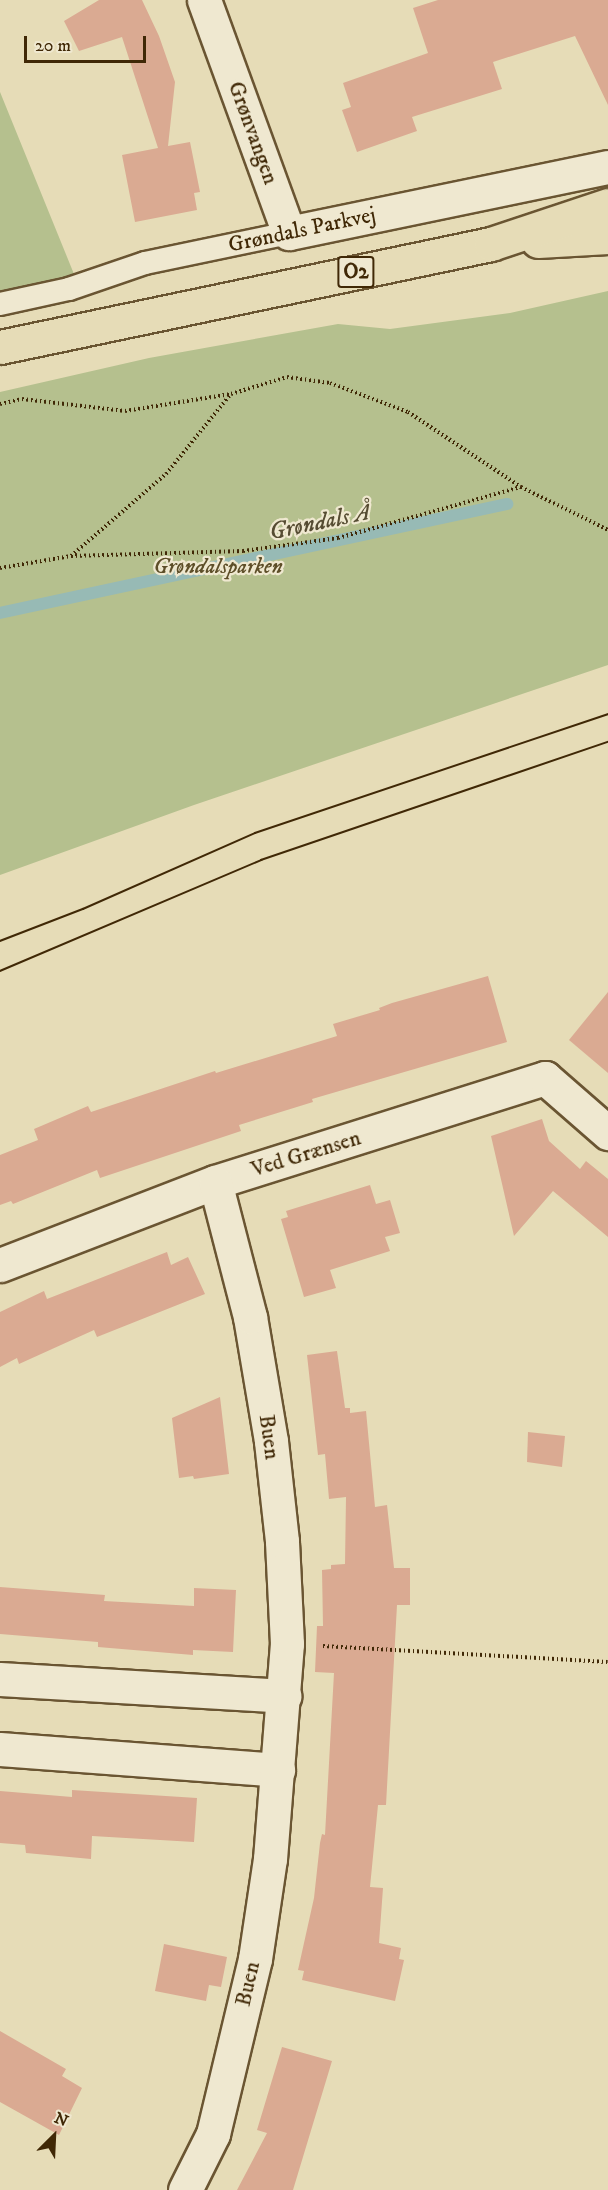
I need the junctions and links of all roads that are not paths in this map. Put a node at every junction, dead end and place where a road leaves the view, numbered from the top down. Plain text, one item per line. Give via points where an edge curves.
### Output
1 (204, 0) edge
2 (608, 167) edge
3 (608, 205) edge
4 (289, 233) junction
5 (608, 237) edge
6 (491, 244) junction
7 (0, 304) edge
8 (0, 346) edge
9 (606, 1128) edge
10 (215, 1182) junction
11 (0, 1265) edge
12 (0, 1679) edge
13 (284, 1696) junction
14 (0, 1749) edge
15 (278, 1770) junction
16 (185, 2190) edge

1 - 4 street, Grønvangen
2 - 4 street, Grøndals Parkvej
3 - 6 main road, O2
4 - 7 lane, Grøndals Parkvej via 145,262 69,290
5 - 6 main road, O2
6 - 8 main road, O2
9 - 10 street, Ved Grænsen via 545,1078
10 - 11 street, Ved Grænsen
10 - 13 street, Buen via 250,1317 271,1441 282,1541 287,1644
12 - 13 street
13 - 15 street, Buen
14 - 15 street
15 - 16 street, Buen via 255,1959 213,2134

